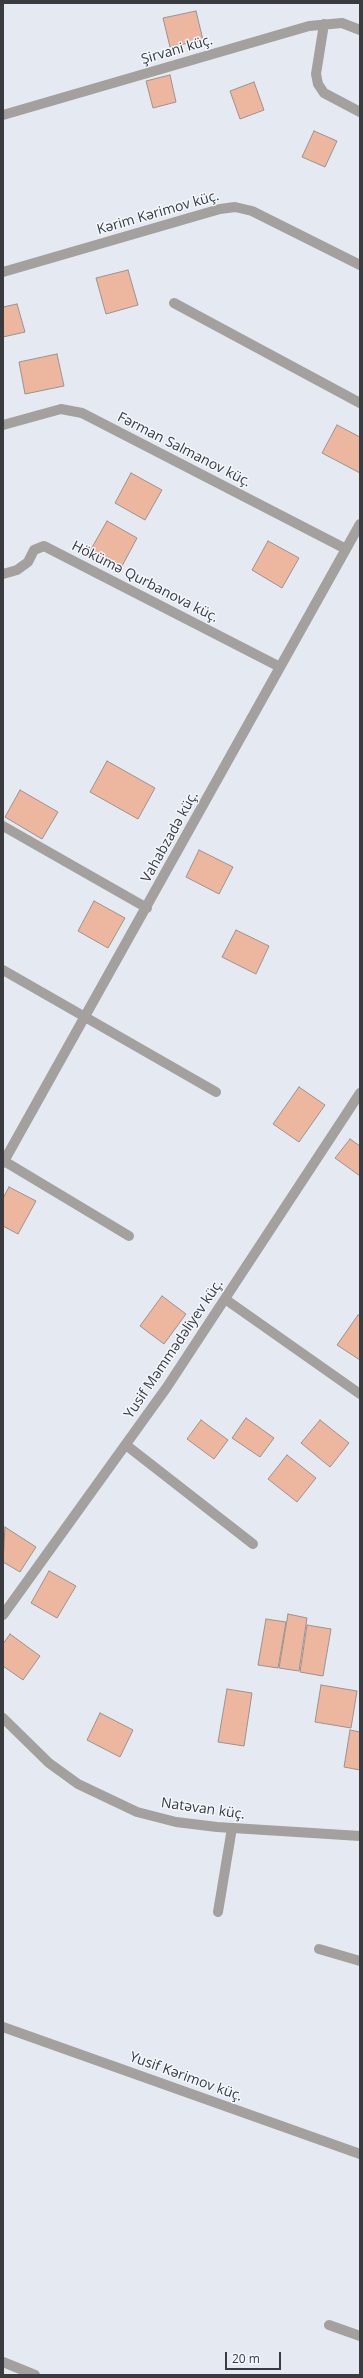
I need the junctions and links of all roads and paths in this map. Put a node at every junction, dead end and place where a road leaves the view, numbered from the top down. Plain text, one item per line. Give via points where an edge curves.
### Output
1 (324, 24) junction
2 (360, 30) edge
3 (360, 112) edge
4 (3, 115) edge
5 (360, 265) edge
6 (3, 272) edge
7 (174, 303) dead end
8 (360, 403) edge
9 (3, 425) edge
10 (360, 524) edge
11 (346, 549) junction
12 (3, 574) edge
13 (280, 667) junction
14 (3, 826) edge
15 (147, 908) junction
16 (3, 970) edge
17 (85, 1018) junction
18 (216, 1092) dead end
19 (360, 1093) edge
20 (4, 1162) edge
21 (129, 1236) dead end
22 (225, 1299) junction
23 (360, 1394) edge
24 (126, 1445) junction
25 (253, 1544) dead end
26 (3, 1615) edge
27 (3, 1718) edge
28 (232, 1828) junction
29 (360, 1836) edge
30 (218, 1912) dead end
31 (319, 1949) dead end
32 (360, 1961) edge
33 (3, 2027) edge
34 (360, 2154) edge
35 (329, 2325) dead end
36 (360, 2336) edge
37 (3, 2362) edge
38 (35, 2375) edge

1 - 2 street, Şirvani küç. via 342,23
1 - 3 street via 316,74 318,84 324,93
1 - 4 street, Şirvani küç. via 309,26
5 - 6 street, Kərim Kərimov küç. via 252,211 235,207 220,209
7 - 8 street
9 - 11 street, Fərman Salmanov küç. via 61,410 82,413
10 - 11 street, Vahabzadə küç.
11 - 13 street, Vahabzadə küç.
12 - 13 street, Hökümə Qurbanova küç. via 17,570 28,562 34,550 44,546
13 - 15 street, Vahabzadə küç.
14 - 15 street
15 - 17 street, Vahabzadə küç.
16 - 17 street
17 - 18 street
17 - 20 street, Vahabzadə küç.
19 - 22 street, Yusif Məmmədəliyev küç.
20 - 21 street
22 - 23 street
22 - 24 street, Yusif Məmmədəliyev küç.
24 - 25 street
24 - 26 street, Yusif Məmmədəliyev küç.
27 - 28 street, Natəvan küç. via 49,1763 78,1784 109,1801 137,1812 176,1822
28 - 29 street, Natəvan küç.
28 - 30 street
31 - 32 street
33 - 34 street, Yusif Kərimov küç.
35 - 36 street
37 - 38 street

